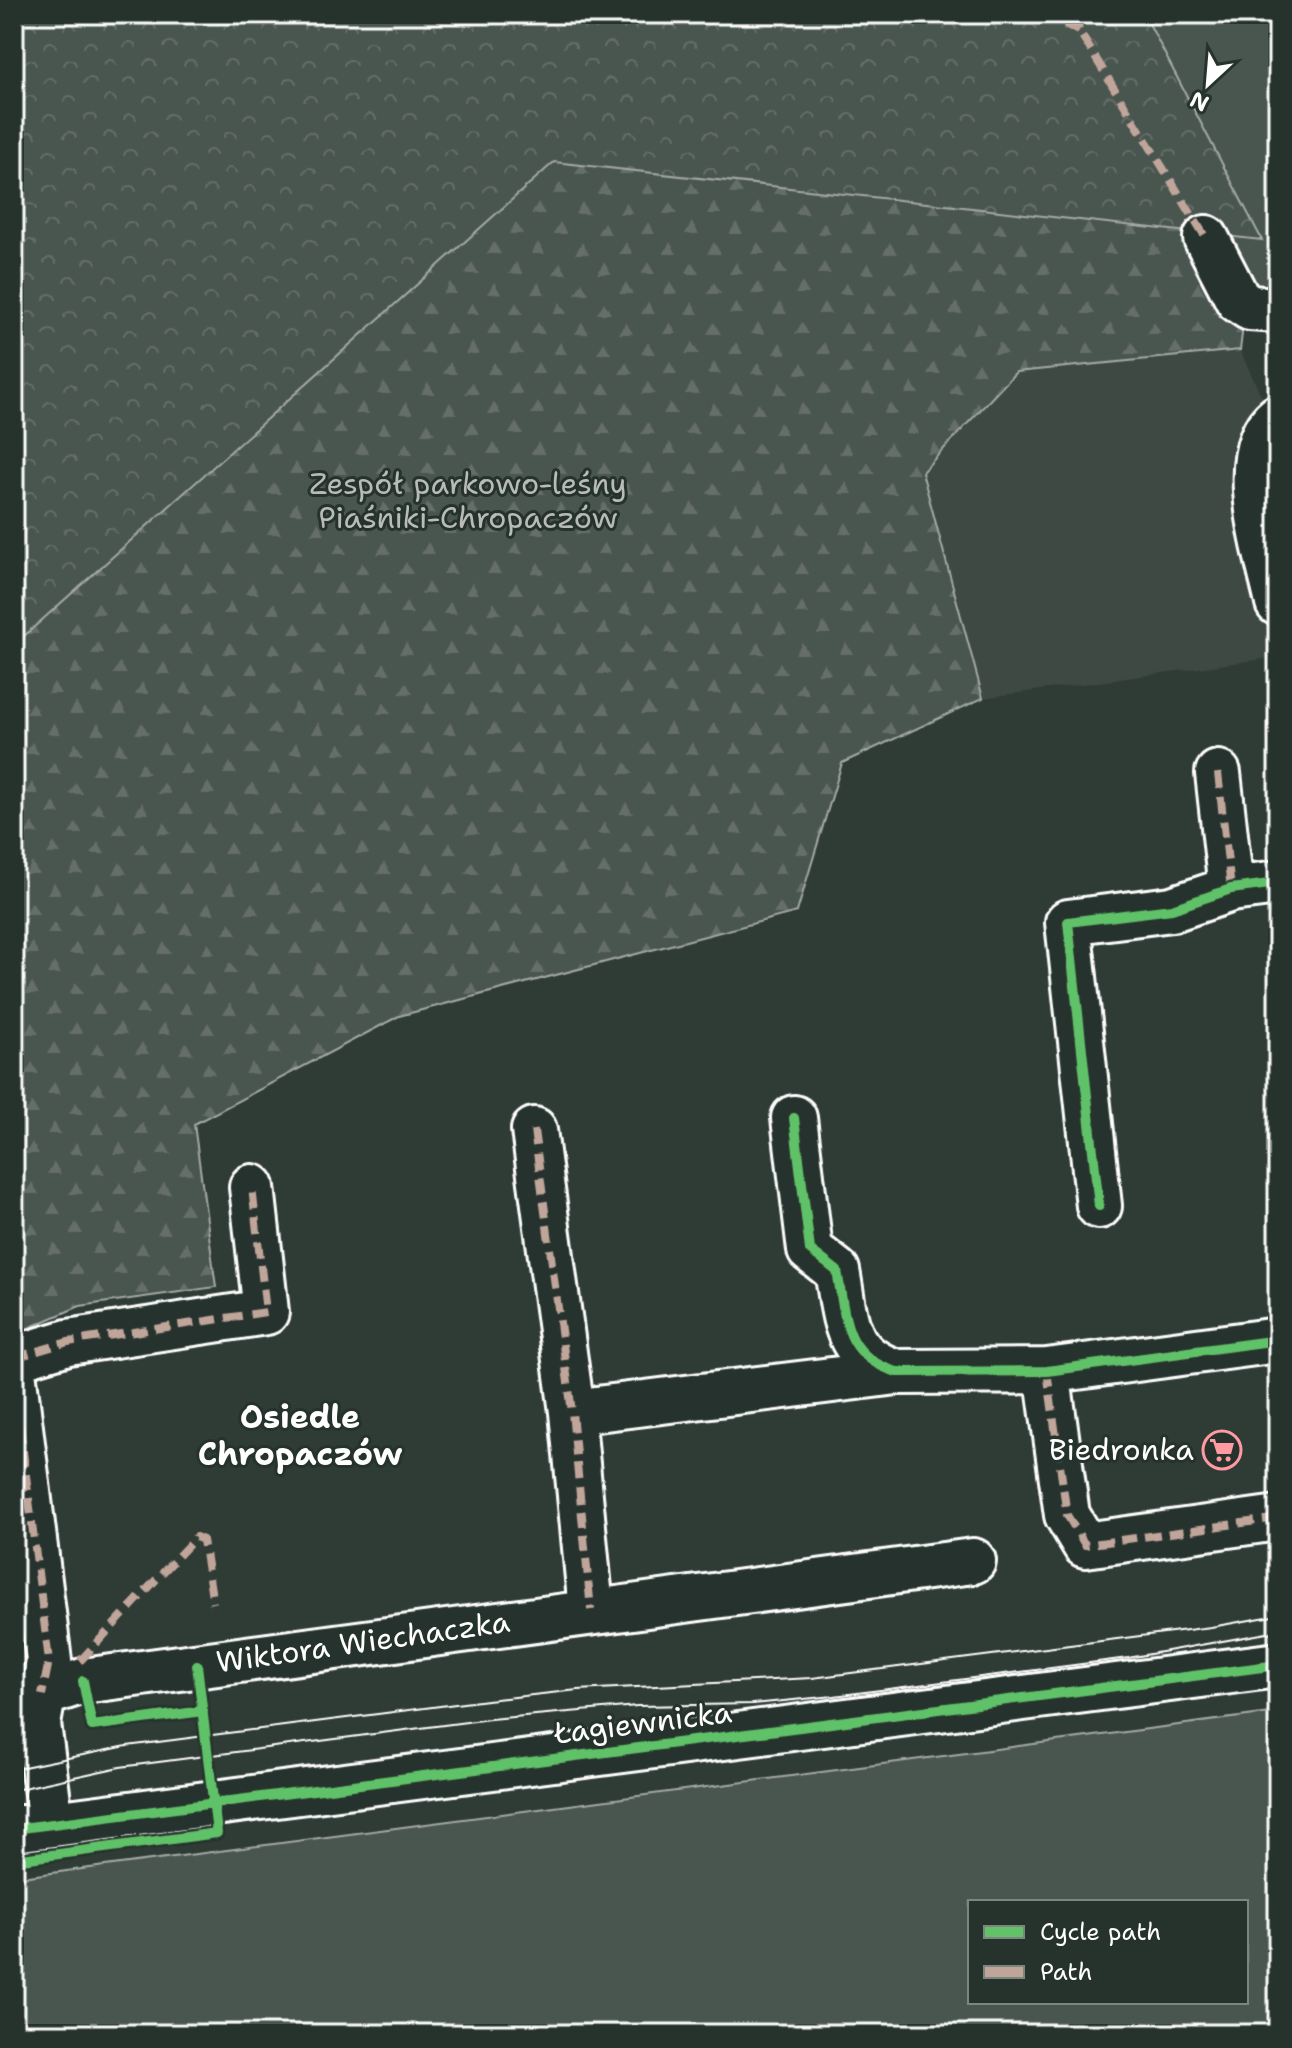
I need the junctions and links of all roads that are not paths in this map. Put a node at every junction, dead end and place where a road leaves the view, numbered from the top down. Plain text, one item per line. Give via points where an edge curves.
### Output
1 (1206, 238) dead end
2 (1278, 310) edge
3 (1276, 419) edge
4 (1278, 603) edge
5 (1218, 773) dead end
6 (1278, 883) edge
7 (1231, 889) junction
8 (794, 1118) dead end
9 (534, 1130) dead end
10 (252, 1187) dead end
11 (1099, 1206) dead end
12 (1278, 1340) edge
13 (14, 1358) edge
14 (1047, 1371) junction
15 (897, 1372) junction
16 (14, 1379) edge
17 (572, 1412) junction
18 (1278, 1518) edge
19 (973, 1561) dead end
20 (591, 1610) junction
21 (1278, 1665) edge
22 (28, 1699) edge
23 (32, 1826) edge

1 - 2 street via 1238,300 1250,308
3 - 4 street via 1256,459 1255,488
5 - 7 street
6 - 7 street
7 - 11 street via 1172,909 1068,922
8 - 15 street via 810,1250 837,1271 849,1336 858,1351
9 - 17 street
10 - 13 street via 266,1312 68,1342
12 - 14 street
14 - 15 street
14 - 18 street via 1067,1515 1085,1545
15 - 17 street
16 - 22 street via 49,1661
17 - 20 street
19 - 20 street, Wiktora Wiechaczka
20 - 22 street, Wiktora Wiechaczka via 83,1681
21 - 23 street, Łagiewnicka
22 - 23 street via 38,1724

